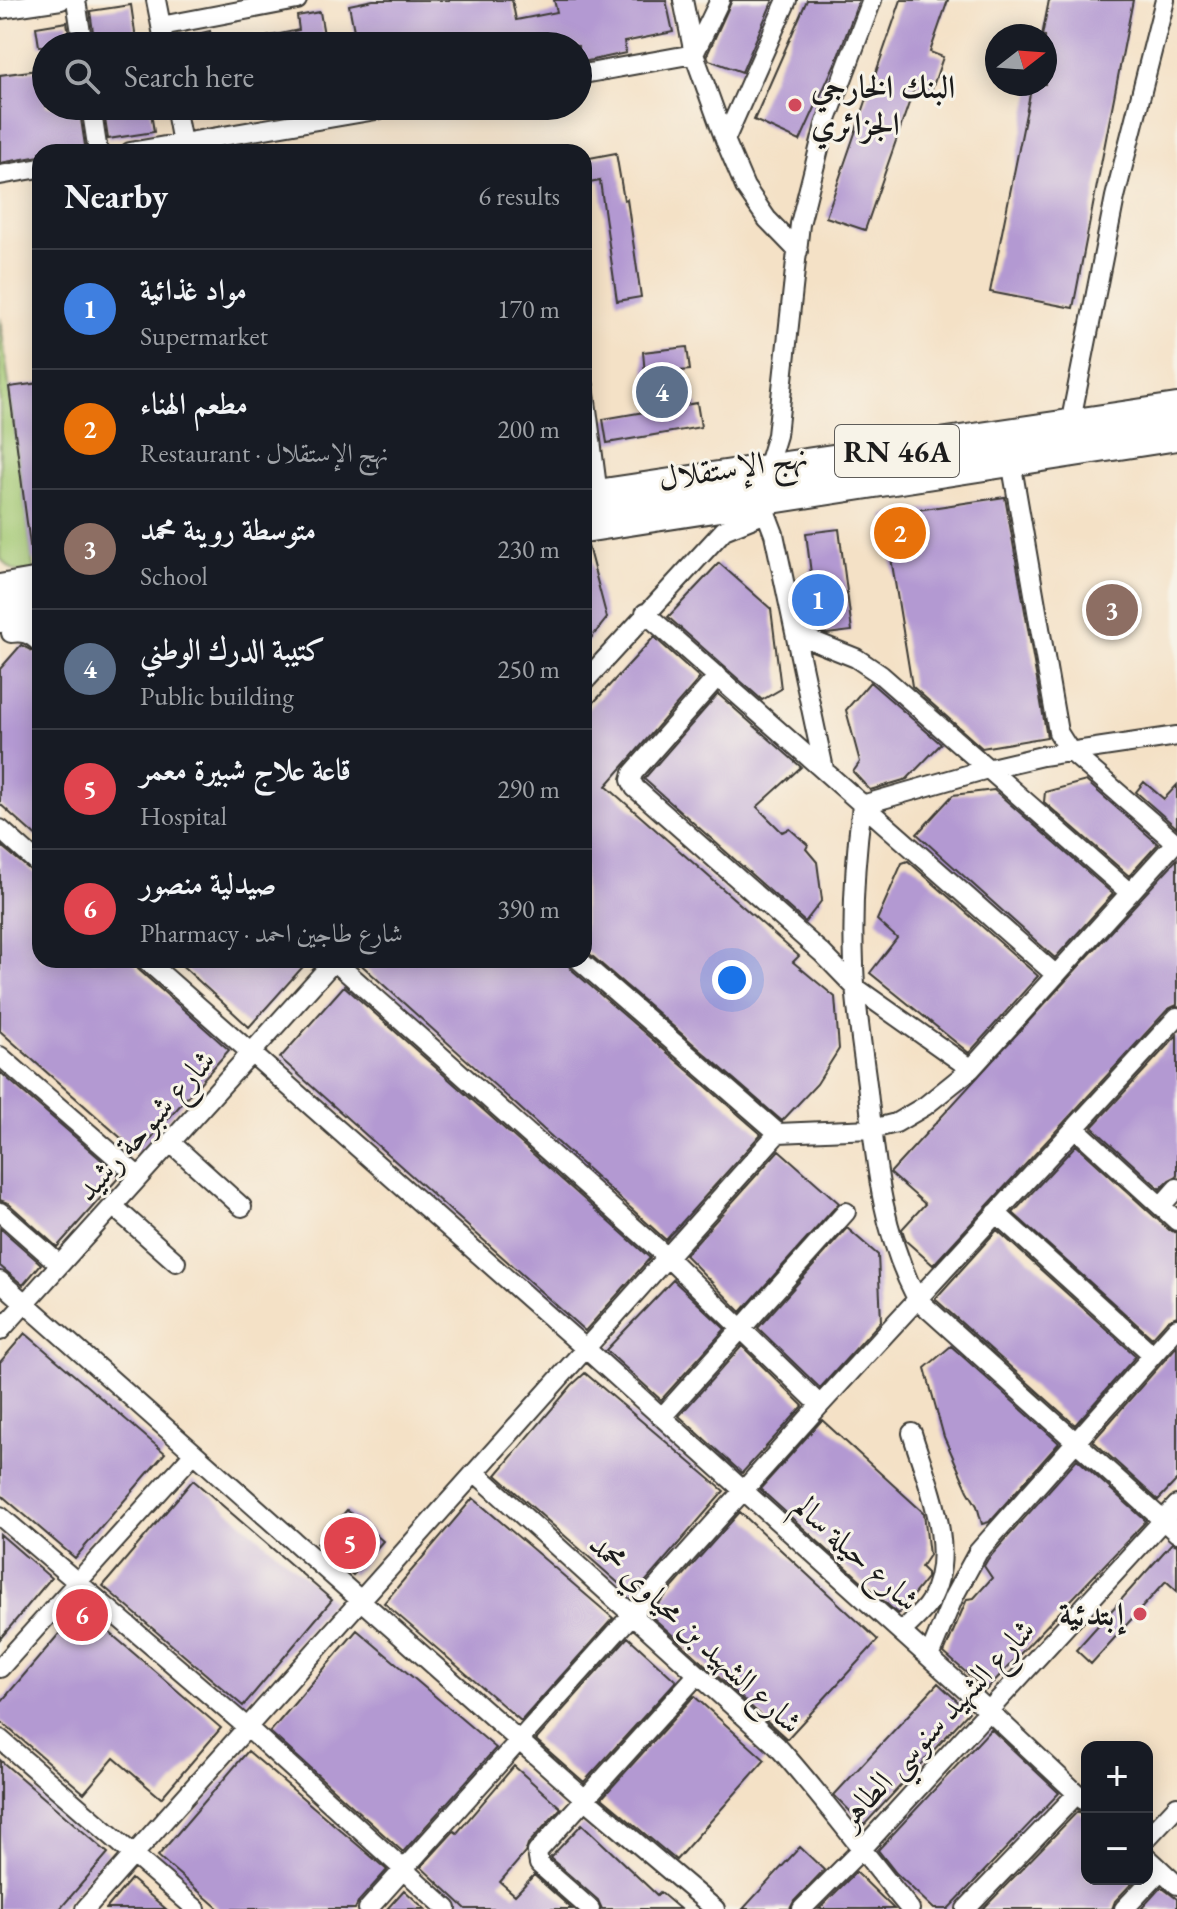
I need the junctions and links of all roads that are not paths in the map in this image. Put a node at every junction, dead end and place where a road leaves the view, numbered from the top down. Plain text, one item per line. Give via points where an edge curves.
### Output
1 (61, 0) edge
2 (76, 0) edge
3 (156, 0) edge
4 (297, 0) edge
5 (683, 0) edge
6 (720, 0) edge
7 (787, 0) edge
8 (872, 0) edge
9 (1165, 0) edge
10 (0, 9) edge
11 (161, 26) junction
12 (81, 32) edge
13 (162, 32) edge
14 (694, 54) junction
15 (592, 72) edge
16 (93, 120) edge
17 (178, 120) edge
18 (317, 120) edge
19 (725, 140) junction
20 (182, 143) junction
21 (97, 144) edge
22 (177, 144) edge
23 (32, 169) edge
24 (0, 175) edge
25 (798, 251) junction
26 (1177, 409) edge
27 (1177, 435) edge
28 (1065, 440) junction
29 (1011, 461) junction
30 (766, 494) junction
31 (592, 496) edge
32 (592, 526) edge
33 (32, 590) edge
34 (32, 612) edge
35 (645, 613) junction
36 (2, 618) edge
37 (796, 634) junction
38 (32, 636) edge
39 (592, 673) edge
40 (718, 676) junction
41 (1177, 736) edge
42 (1070, 751) junction
43 (991, 768) junction
44 (824, 769) junction
45 (862, 805) junction
46 (0, 829) edge
47 (1176, 844) edge
48 (32, 858) edge
49 (1130, 893) junction
50 (155, 968) edge
51 (327, 968) edge
52 (343, 968) edge
53 (588, 968) edge
54 (1056, 975) junction
55 (855, 987) junction
56 (1177, 1017) edge
57 (251, 1054) junction
58 (0, 1056) edge
59 (971, 1069) junction
60 (1075, 1128) junction
61 (872, 1129) junction
62 (778, 1133) junction
63 (170, 1142) junction
64 (139, 1177) junction
65 (1177, 1188) edge
66 (113, 1206) junction
67 (1161, 1206) junction
68 (242, 1207) dead end
69 (0, 1212) edge
70 (846, 1212) dead end
71 (996, 1213) junction
72 (1177, 1221) edge
73 (668, 1258) junction
74 (176, 1262) dead end
75 (59, 1264) junction
76 (0, 1281) edge
77 (917, 1299) junction
78 (25, 1303) junction
79 (1177, 1328) edge
80 (741, 1329) junction
81 (0, 1331) edge
82 (586, 1349) junction
83 (1153, 1355) junction
84 (820, 1405) junction
85 (662, 1417) junction
86 (912, 1433) dead end
87 (1074, 1442) junction
88 (194, 1453) junction
89 (476, 1473) junction
90 (742, 1490) junction
91 (1177, 1505) edge
92 (0, 1516) edge
93 (1170, 1527) edge
94 (76, 1583) junction
95 (361, 1601) junction
96 (631, 1614) junction
97 (904, 1635) junction
98 (928, 1656) junction
99 (0, 1668) edge
100 (698, 1674) junction
101 (989, 1711) junction
102 (248, 1728) junction
103 (0, 1739) edge
104 (519, 1740) junction
105 (1081, 1798) edge
106 (585, 1799) junction
107 (1081, 1800) edge
108 (1177, 1806) edge
109 (1153, 1832) edge
110 (861, 1850) junction
111 (135, 1854) junction
112 (1154, 1864) edge
113 (403, 1870) junction
114 (1177, 1885) edge
115 (712, 1907) edge
116 (85, 1909) edge
117 (196, 1909) edge
118 (368, 1909) edge
119 (447, 1909) edge
120 (590, 1909) edge
121 (802, 1909) edge
122 (910, 1909) edge
123 (966, 1909) edge
124 (1124, 1909) edge

1 - 10 street
2 - 12 street
3 - 11 street
4 - 11 street
5 - 14 street
6 - 14 street
7 - 19 street
8 - 25 street via 825,125
9 - 28 street via 1115,197
11 - 13 street
14 - 15 street
14 - 19 street
16 - 21 street
17 - 20 street
18 - 20 street
19 - 25 street via 745,187
20 - 22 street
23 - 24 street
25 - 30 street
26 - 28 main road, نهج الإستقلال / RN 46A
27 - 28 main road, نهج الإستقلال / RN 46A
28 - 29 main road, نهج الإستقلال / RN 46A
28 - 30 main road, نهج الإستقلال / RN 46A
29 - 30 main road, نهج الإستقلال / RN 46A
29 - 42 street via 1058,732
30 - 31 main road, نهج الإستقلال / RN 46A
30 - 32 main road, نهج الإستقلال / RN 46A
30 - 35 street
30 - 37 street
33 - 36 main road
34 - 36 main road
35 - 39 street
35 - 40 street
36 - 38 street
37 - 43 street via 856,658 881,675
37 - 44 street
40 - 44 street
40 - 55 street via 631,780
41 - 42 street
42 - 43 street
42 - 47 street
43 - 45 street
43 - 49 street
44 - 45 street
45 - 54 street
45 - 55 street via 856,852
46 - 48 street
47 - 49 street
49 - 54 street
50 - 57 street, شارع حيلة سالم
51 - 57 street, شارع شبوحة رشيد
52 - 73 street
53 - 62 street
54 - 59 street
55 - 59 street
55 - 61 street
56 - 60 street
57 - 63 street, شارع شبوحة رشيد
57 - 82 street, شارع حيلة سالم
58 - 64 street
59 - 61 street via 925,1106 896,1123
60 - 67 street
60 - 71 street
61 - 62 street
61 - 77 street via 886,1217 900,1267
62 - 73 street
63 - 64 street, شارع شبوحة رشيد
63 - 68 street
64 - 66 street, شارع شبوحة رشيد
65 - 67 street
66 - 74 street
66 - 75 street, شارع شبوحة رشيد
67 - 72 street
69 - 75 street
70 - 80 street
71 - 77 street
71 - 83 street
73 - 80 street
73 - 82 street
75 - 78 street, شارع شبوحة رشيد
76 - 78 street
77 - 84 street
77 - 87 street
78 - 81 street, شارع شبوحة رشيد
78 - 88 street
79 - 83 street
80 - 84 street
80 - 85 street
82 - 85 street, شارع حيلة سالم
82 - 89 street
83 - 87 street
84 - 90 street
85 - 90 street, شارع حيلة سالم
86 - 97 street via 942,1559 930,1603
87 - 93 street
87 - 98 street via 978,1552
88 - 94 street
88 - 95 street
89 - 95 street
89 - 96 street, شارع الشهيد بن محياوي محمد
90 - 96 street
90 - 97 street, شارع حيلة سالم
91 - 93 street, شارع الشهيد سنوسي الطاهر
92 - 94 street
93 - 101 street, شارع الشهيد سنوسي الطاهر
94 - 99 street
94 - 102 street
95 - 102 street
95 - 104 street
96 - 100 street, شارع الشهيد بن محياوي محمد
96 - 104 street
97 - 98 street, شارع حيلة سالم
98 - 101 street, شارع حيلة سالم
100 - 106 street
100 - 110 street, شارع الشهيد بن محياوي محمد via 777,1746
101 - 105 street, شارع حيلة سالم
101 - 110 street, شارع الشهيد سنوسي الطاهر
102 - 111 street
102 - 113 street
103 - 111 street
104 - 106 street
104 - 113 street
106 - 115 street
106 - 120 street via 536,1859
107 - 123 street
108 - 109 street
110 - 121 street, شارع الشهيد سنوسي الطاهر
110 - 122 street, شارع الشهيد بن محياوي محمد
111 - 116 street
111 - 117 street
112 - 114 street
112 - 124 street
113 - 118 street
113 - 119 street

